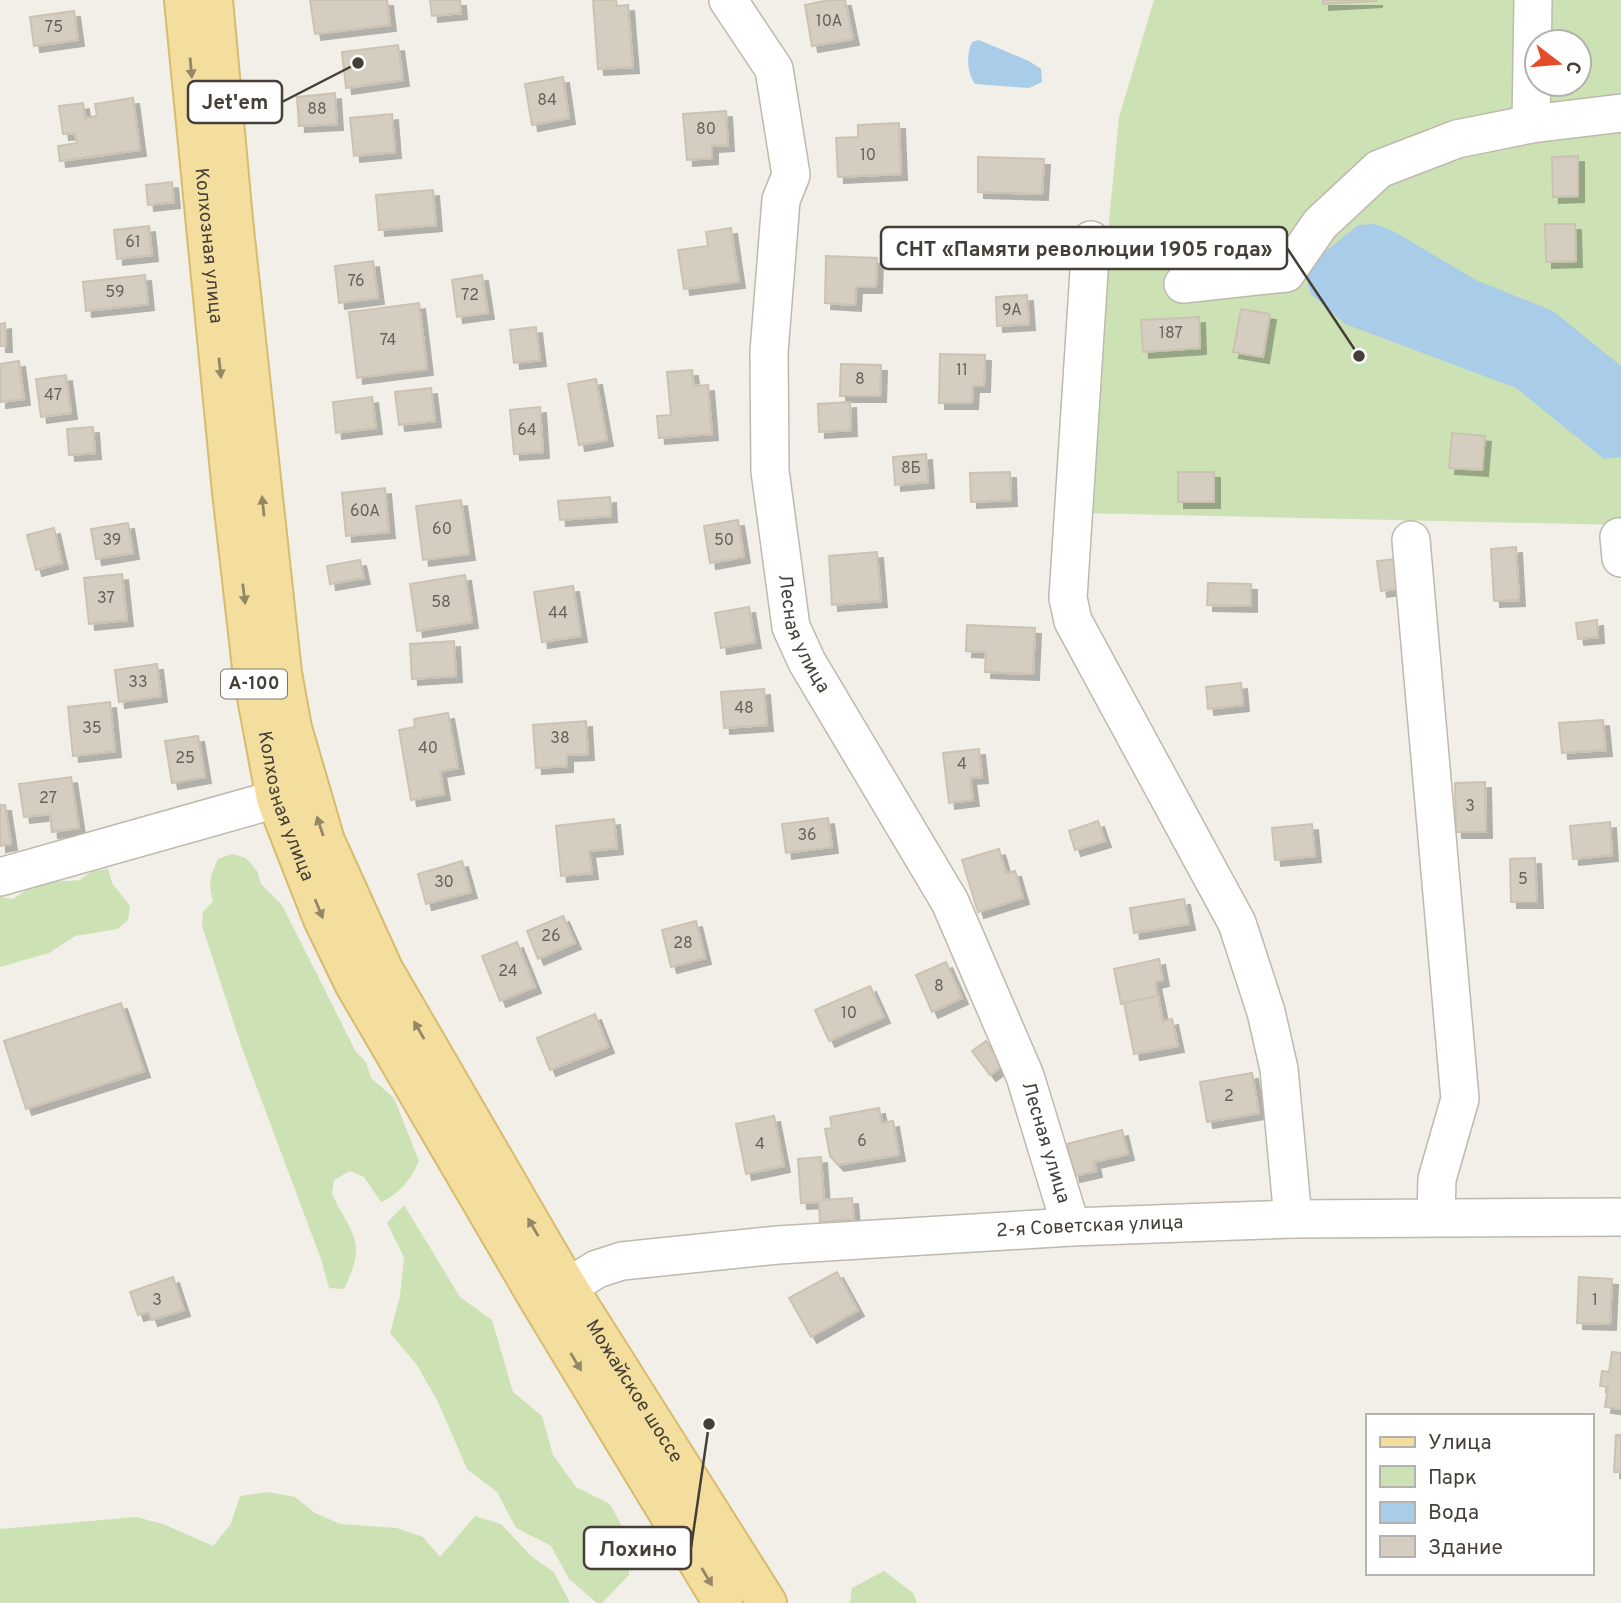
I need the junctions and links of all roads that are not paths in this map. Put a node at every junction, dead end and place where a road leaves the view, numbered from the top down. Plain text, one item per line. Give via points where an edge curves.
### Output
1 (184, 0) edge
2 (213, 0) edge
3 (728, 0) edge
4 (1533, 0) edge
5 (1621, 113) edge
6 (1531, 124) junction
7 (1091, 240) dead end
8 (1183, 284) dead end
9 (1411, 541) dead end
10 (276, 799) junction
11 (0, 877) edge
12 (1436, 1216) junction
13 (1621, 1217) edge
14 (1293, 1219) junction
15 (1071, 1227) junction
16 (554, 1295) junction
17 (723, 1603) edge
18 (767, 1603) edge

1 -> 10 main road, Колхозная улица / А-100 via 253,676
16 -> 2 main road, Колхозная улица / А-100 via 383,969 325,841 305,779 281,660
3 - 15 street, Лесная улица via 774,69 792,175 781,200 769,352 770,471 791,627 807,662 950,902 1025,1076
4 - 6 street
5 - 6 street
6 - 8 street via 1457,139 1379,169 1320,224 1286,274
7 - 14 street via 1068,598 1073,621 1237,923 1279,1069
9 - 12 street via 1461,1099 1437,1179
10 - 11 street
10 -> 16 main road, Колхозная улица / А-100 via 323,919 355,985
12 - 13 street, 2-я Советская улица
12 - 14 street, 2-я Советская улица
14 - 15 street, 2-я Советская улица
15 - 16 street, 2-я Советская улица via 622,1261 597,1269
16 -> 17 main road, Можайское шоссе
16 - 18 main road, Можайское шоссе

